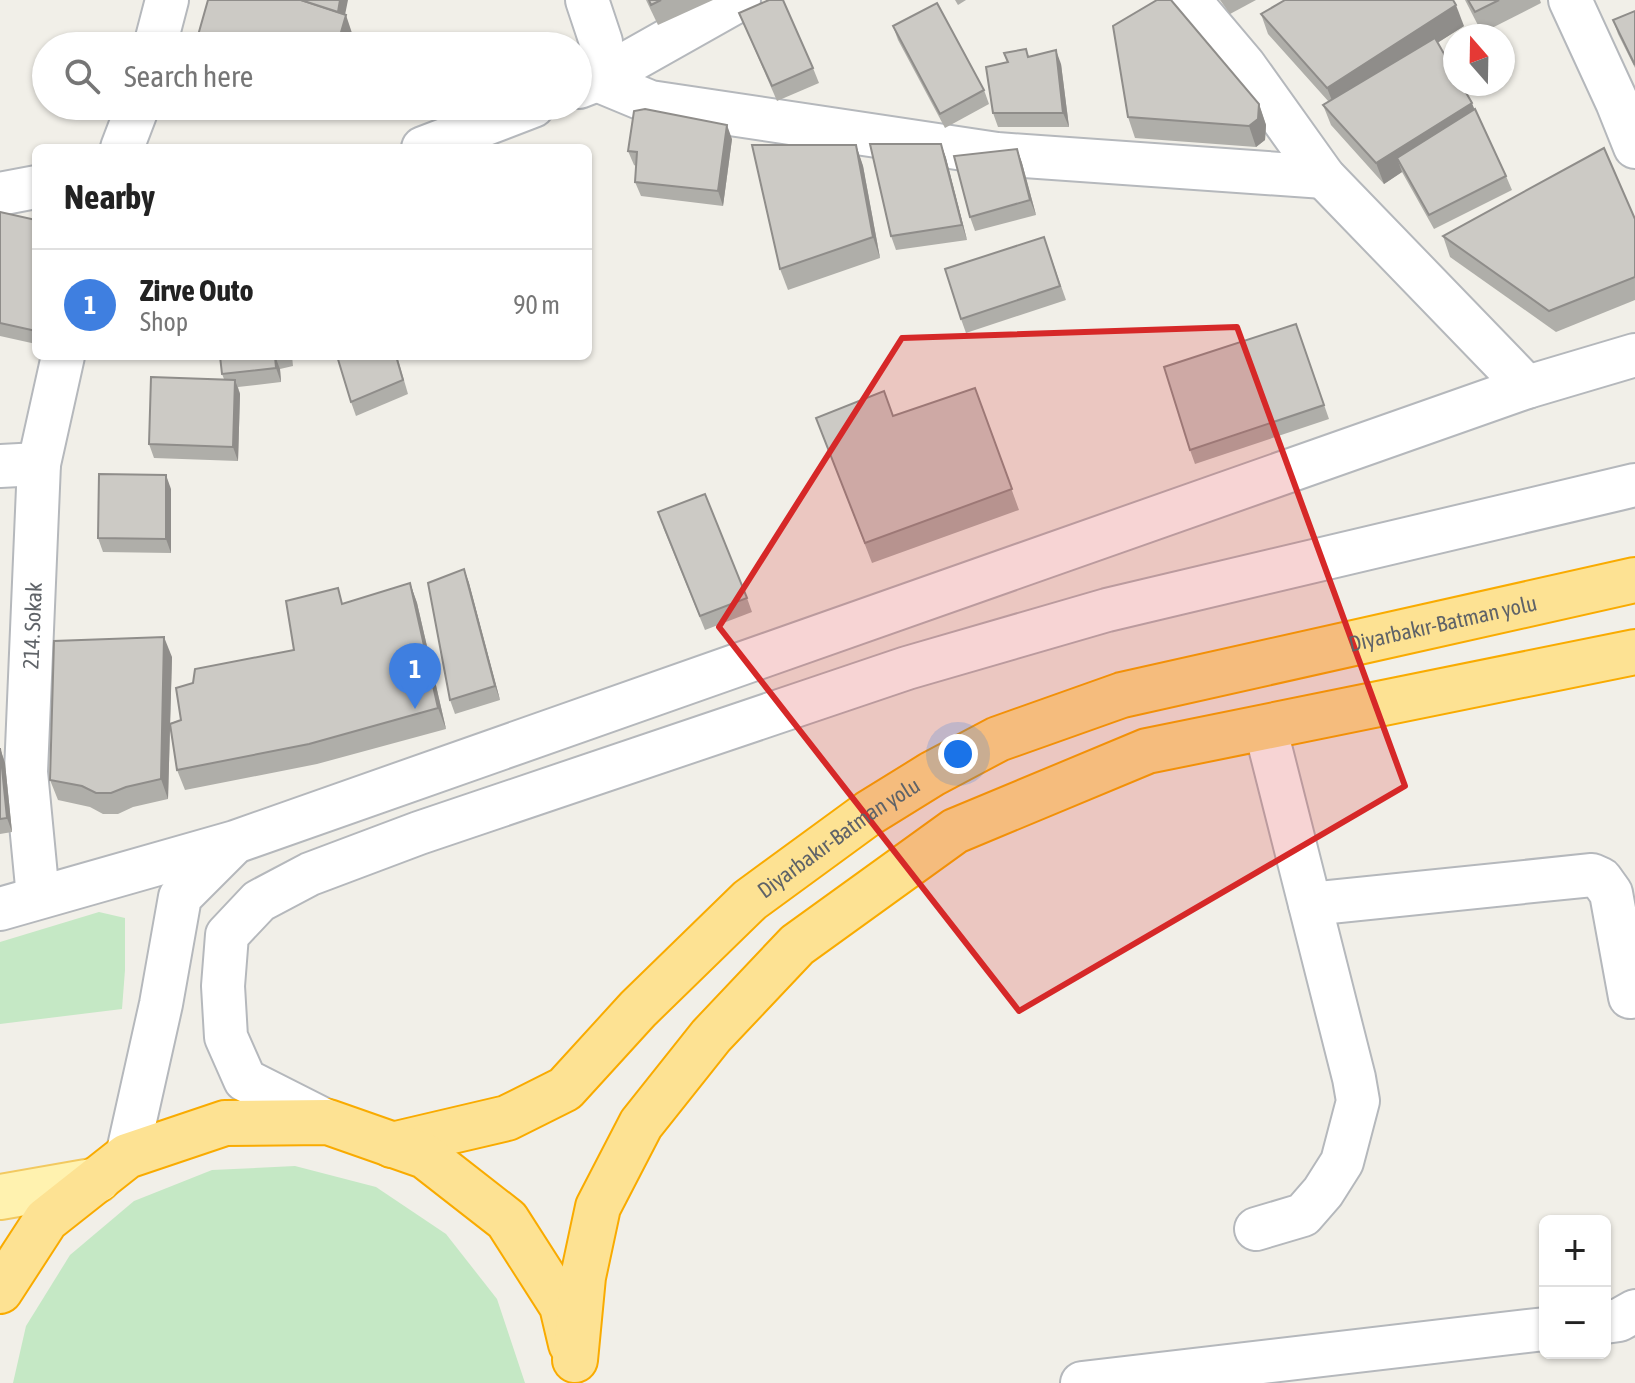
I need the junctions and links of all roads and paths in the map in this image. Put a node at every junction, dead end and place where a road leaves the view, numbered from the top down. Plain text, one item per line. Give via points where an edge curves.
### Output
1 (167, 0) edge
2 (587, 0) edge
3 (739, 0) edge
4 (1189, 0) edge
5 (1570, 0) edge
6 (159, 32) edge
7 (592, 71) edge
8 (592, 82) edge
9 (592, 85) edge
10 (133, 120) edge
11 (496, 120) edge
12 (124, 144) edge
13 (433, 144) edge
14 (1635, 147) edge
15 (1324, 177) junction
16 (32, 188) edge
17 (0, 194) edge
18 (1635, 355) edge
19 (61, 360) edge
20 (1527, 387) junction
21 (19, 465) edge
22 (1635, 485) edge
23 (1635, 580) edge
24 (1635, 652) edge
25 (1265, 727) junction
26 (235, 842) junction
27 (19, 903) edge
28 (1310, 904) junction
29 (1630, 997) dead end
30 (328, 1122) junction
31 (392, 1145) junction
32 (112, 1168) junction
33 (0, 1197) edge
34 (1256, 1229) dead end
35 (0, 1291) edge
36 (1635, 1311) edge
37 (1611, 1321) edge
38 (1539, 1330) edge
39 (578, 1371) edge
40 (1082, 1383) edge

1 - 6 street
2 - 7 street via 601,42
3 - 8 street
4 - 15 street via 1244,65
5 - 14 street
9 - 15 street via 650,102 997,154
10 - 12 street
11 - 13 street
15 - 20 street
16 - 17 street
18 - 20 street
19 - 21 street, 214. Sokak
20 - 26 street
21 - 27 street, 214. Sokak via 26,772
22 - 30 street via 1107,610 907,668 310,874 259,901 227,935 223,998 226,1037 245,1080
23 - 31 highway, Diyarbakır-Batman yolu via 1122,695 998,739 869,813 750,900 565,1089 507,1118
24 - 25 highway
25 - 28 street
25 - 39 highway via 1147,751 955,831 797,945 711,1036 641,1124 598,1207 583,1277
26 - 27 street
26 - 32 street via 180,897 161,1004
28 - 29 street via 1592,875 1611,893
28 - 34 street via 1358,1101 1342,1162 1323,1192 1303,1215
30 - 31 highway
30 - 32 highway via 225,1123
31 - 39 highway via 425,1156 507,1220 562,1306
32 - 33 main road
32 - 35 highway via 46,1220
36 - 37 street
38 - 40 street

